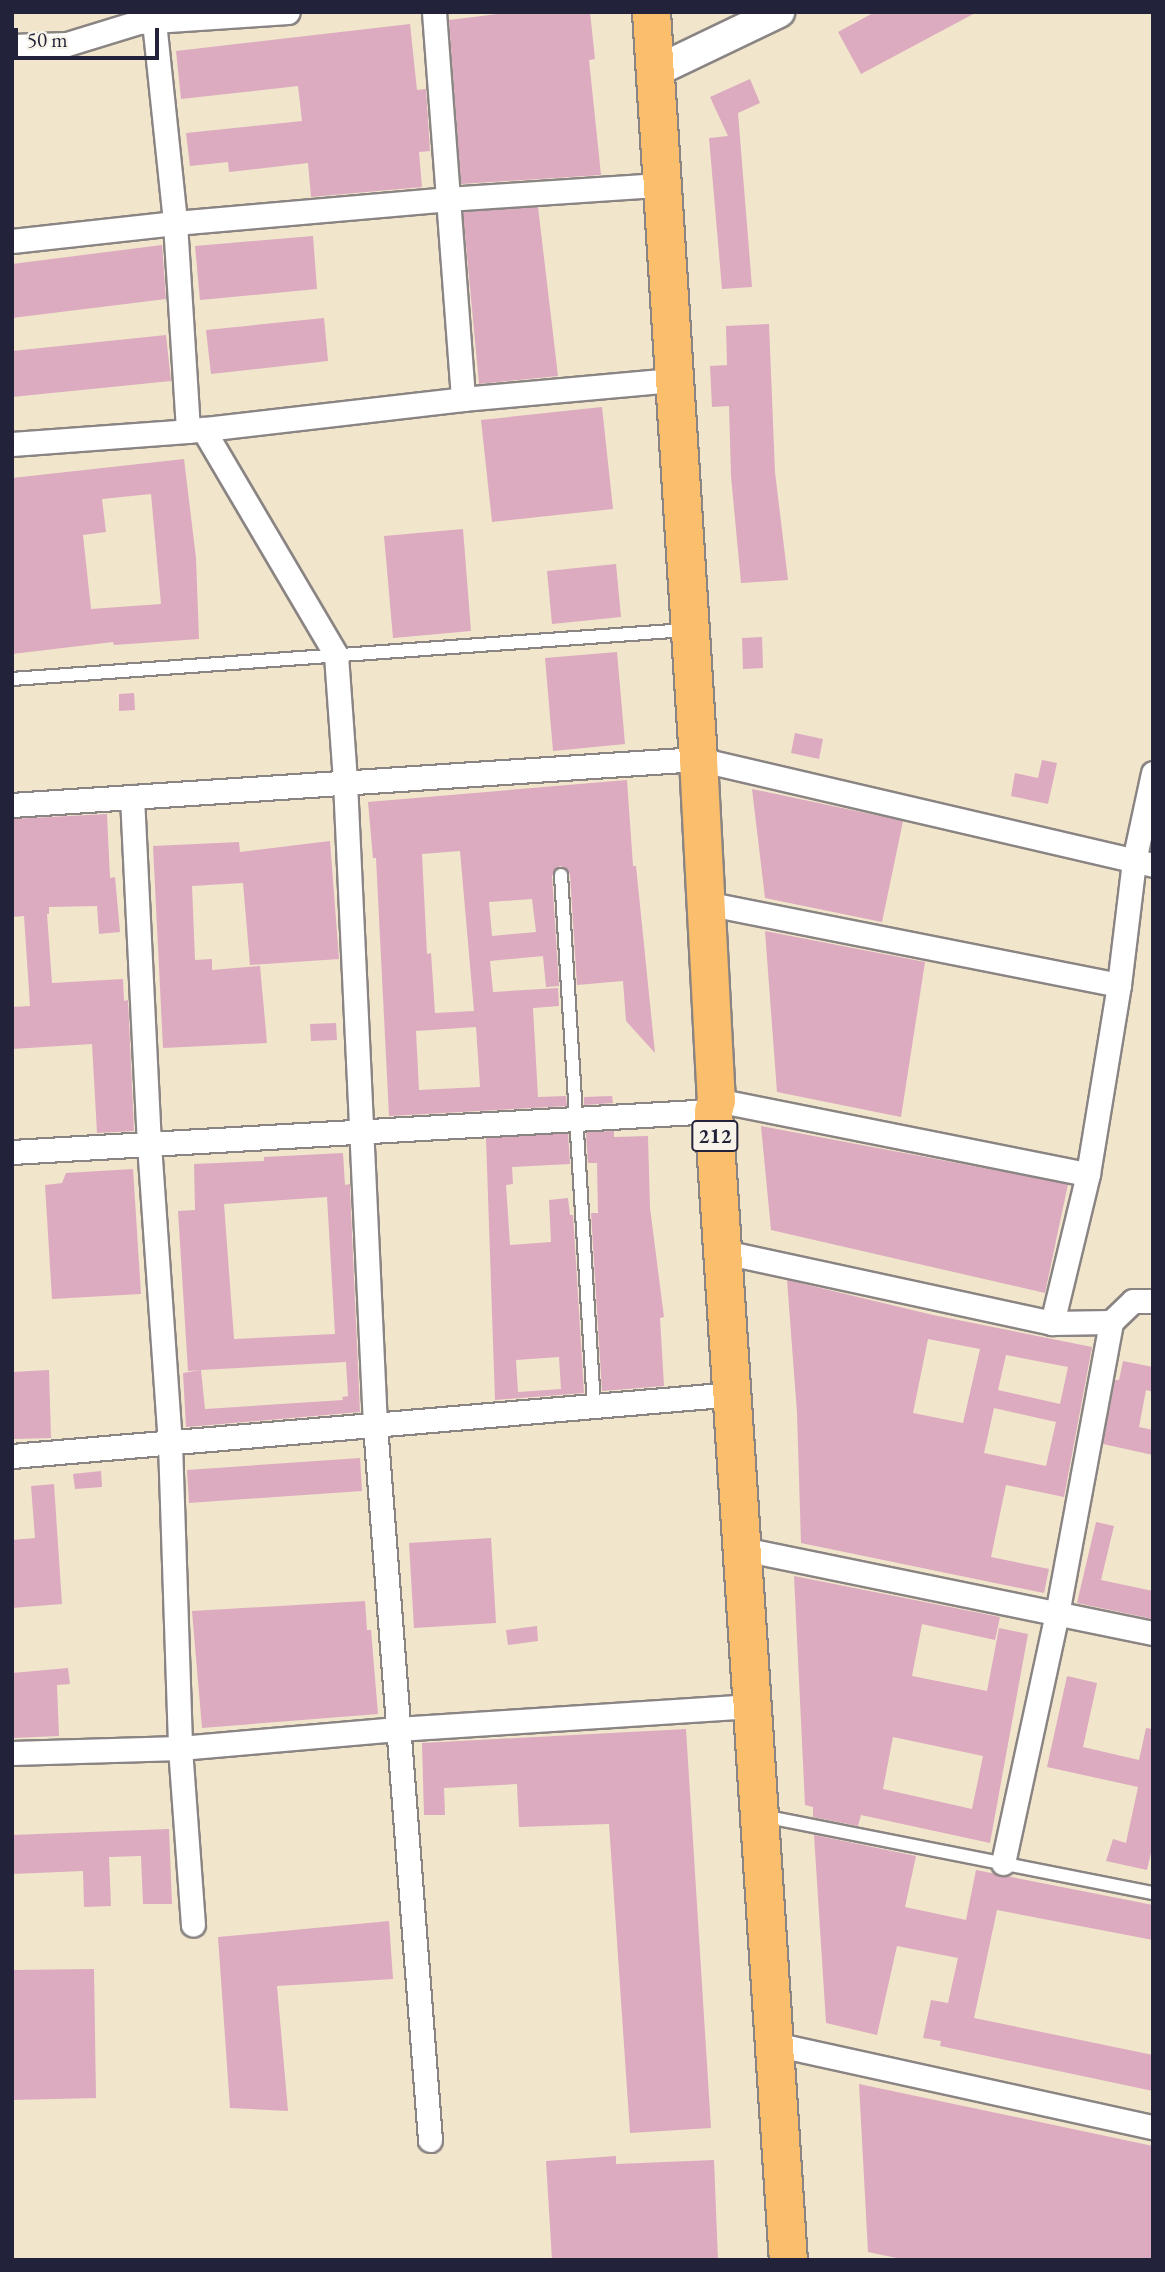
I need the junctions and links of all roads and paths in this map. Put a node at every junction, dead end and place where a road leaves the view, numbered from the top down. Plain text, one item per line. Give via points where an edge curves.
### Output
1 (288, 12) edge
2 (434, 12) edge
3 (651, 12) edge
4 (779, 12) edge
5 (153, 17) edge
6 (12, 46) edge
7 (654, 72) junction
8 (660, 185) junction
9 (447, 199) junction
10 (175, 223) junction
11 (12, 241) edge
12 (672, 380) junction
13 (463, 399) junction
14 (196, 430) junction
15 (12, 444) edge
16 (689, 630) junction
17 (336, 655) junction
18 (12, 679) edge
19 (698, 759) junction
20 (1153, 773) edge
21 (345, 782) junction
22 (132, 797) junction
23 (12, 805) edge
24 (1143, 863) edge
25 (561, 875) dead end
26 (705, 903) junction
27 (1119, 985) junction
28 (714, 1105) junction
29 (577, 1119) junction
30 (362, 1131) junction
31 (149, 1144) junction
32 (12, 1152) edge
33 (1088, 1174) junction
34 (724, 1252) junction
35 (1153, 1301) edge
36 (1111, 1322) junction
37 (1052, 1323) junction
38 (733, 1394) junction
39 (594, 1406) junction
40 (375, 1425) junction
41 (170, 1443) junction
42 (12, 1456) edge
43 (743, 1549) junction
44 (1057, 1614) junction
45 (1153, 1633) edge
46 (752, 1706) junction
47 (397, 1728) junction
48 (180, 1748) junction
49 (12, 1753) edge
50 (759, 1815) junction
51 (1003, 1863) junction
52 (1153, 1893) edge
53 (193, 1925) dead end
54 (774, 2044) junction
55 (1153, 2127) edge
56 (430, 2140) dead end
57 (788, 2260) edge

1 - 5 street
2 - 9 street
3 - 7 main road, 212
4 - 7 street
5 - 6 street via 68,44
5 - 10 street
7 - 8 main road, 212
8 - 9 street
8 - 12 main road, 212
9 - 10 street
9 - 13 street
10 - 11 street
10 - 14 street
12 - 13 street
12 - 16 main road, 212
13 - 14 street
14 - 15 street
14 - 17 street
16 - 17 lane
16 - 19 main road, 212
17 - 18 lane
17 - 21 street
19 - 21 street
19 - 24 street
19 - 26 main road, 212
20 - 24 street
21 - 22 street
21 - 30 street
22 - 23 street
22 - 31 street
24 - 27 street
25 - 29 lane
26 - 27 street
26 - 28 main road, 212
27 - 33 street
28 - 29 street
28 - 33 street
28 - 34 main road, 212
29 - 30 street
29 - 39 lane
30 - 31 street
30 - 40 street
31 - 32 street
31 - 41 street
33 - 37 street
34 - 37 street
34 - 38 main road, 212
35 - 36 street via 1133,1301
36 - 37 street
36 - 44 street
38 - 39 street
38 - 43 main road, 212
39 - 40 street
40 - 41 street
40 - 47 street
41 - 42 street
41 - 48 street
43 - 44 street
43 - 46 main road, 212
44 - 45 street
44 - 51 street
46 - 47 street
46 - 50 main road, 212
47 - 48 street
47 - 56 street
48 - 49 street
48 - 53 street
50 - 51 lane
50 - 54 main road, 212
51 - 52 lane
54 - 55 street
54 - 57 main road, 212

